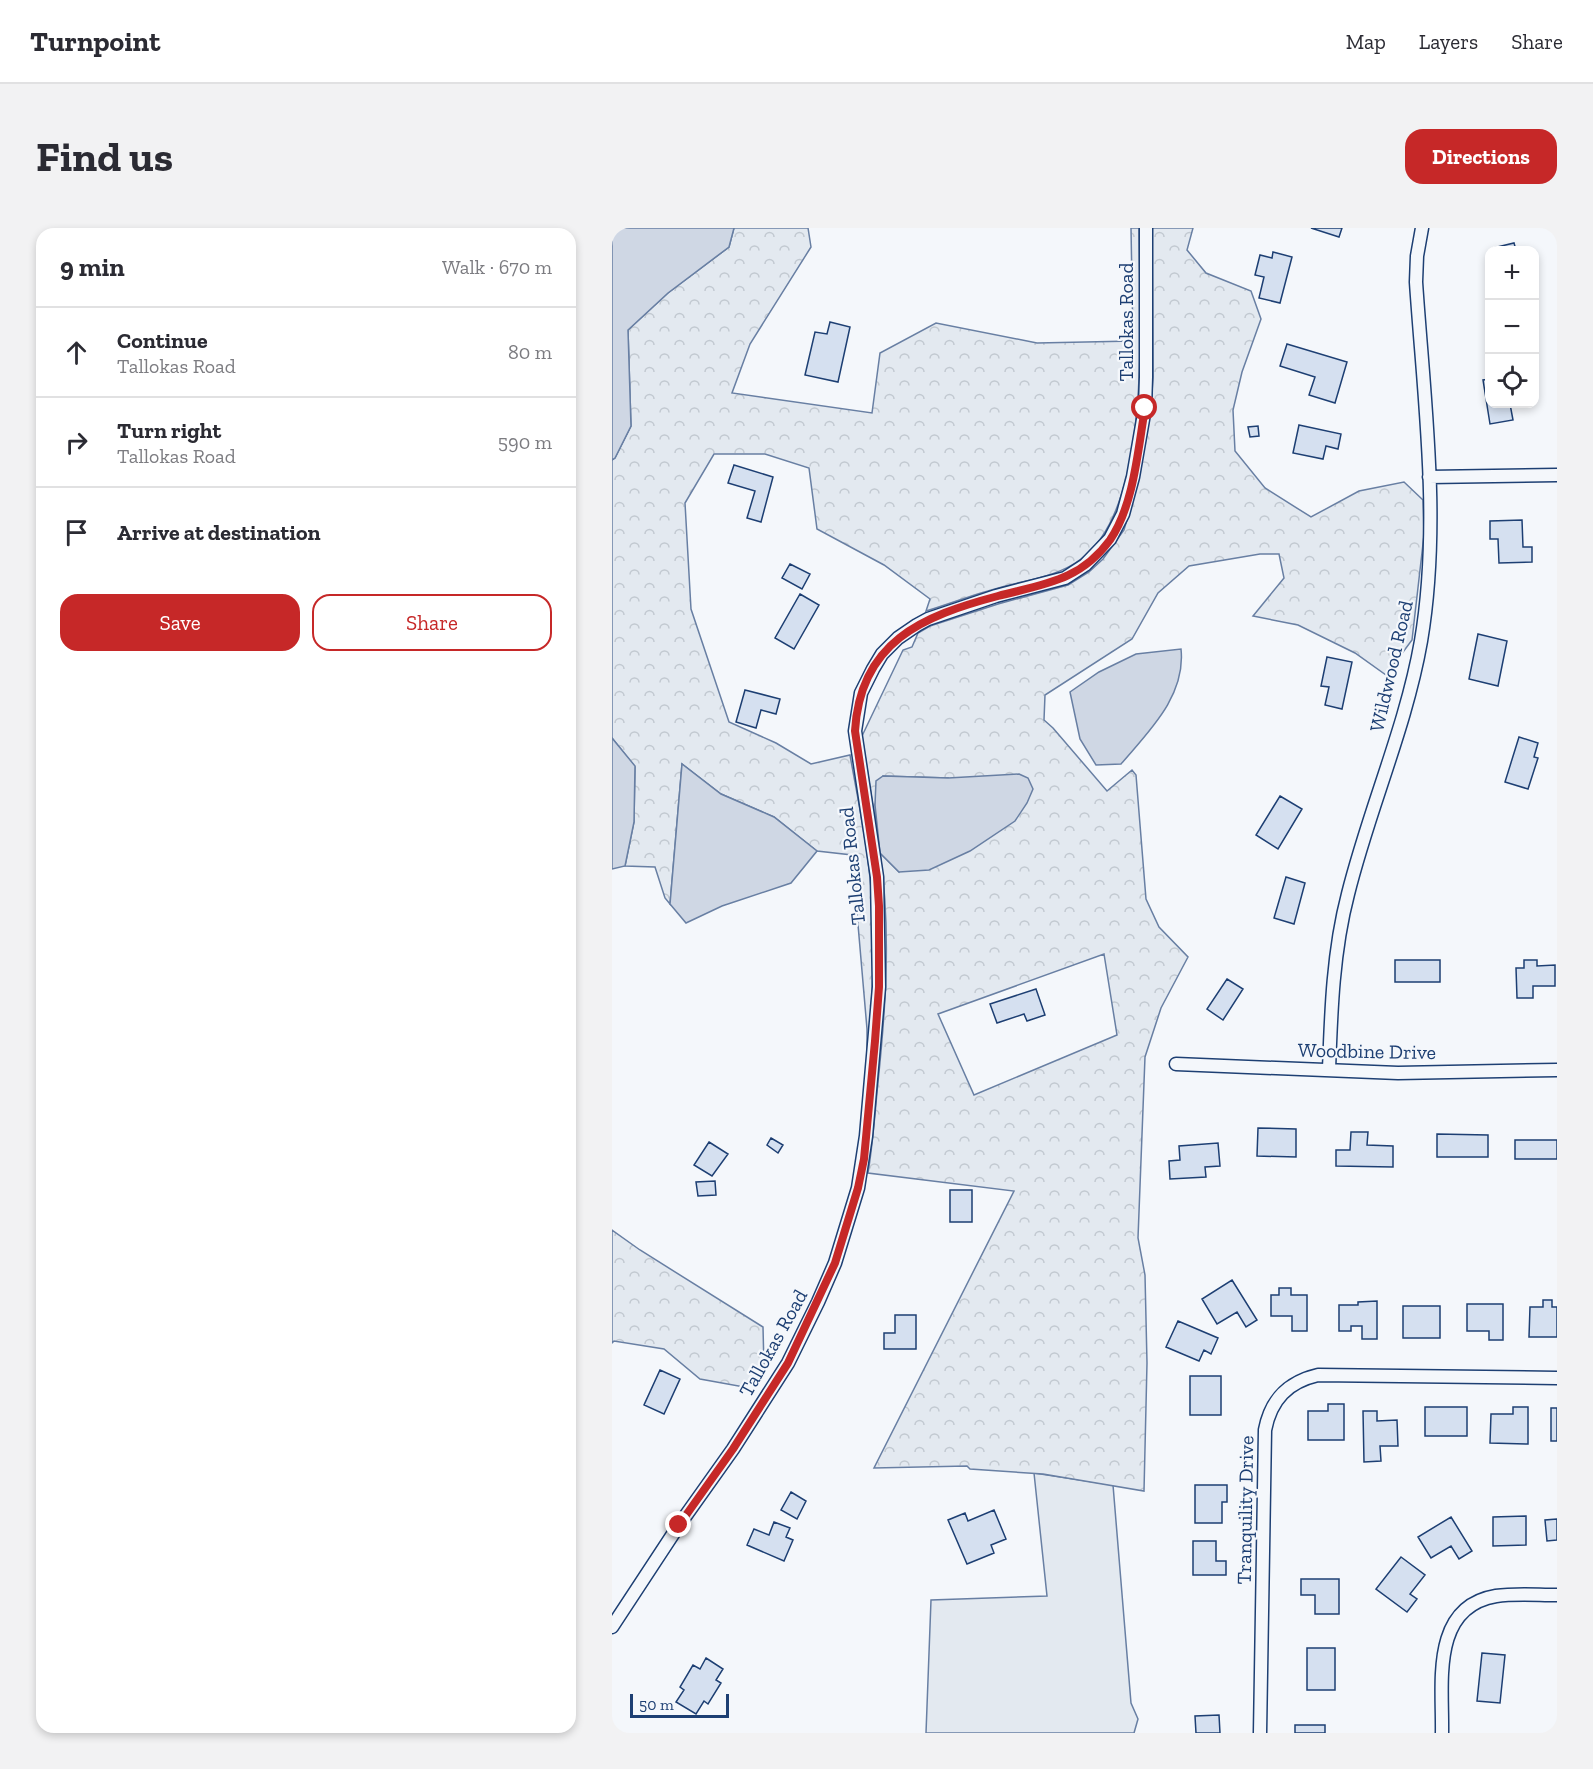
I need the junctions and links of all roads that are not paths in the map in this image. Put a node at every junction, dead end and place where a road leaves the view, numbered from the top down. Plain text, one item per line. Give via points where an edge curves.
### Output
1 (1146, 228) edge
2 (1422, 228) edge
3 (1557, 475) edge
4 (1429, 477) junction
5 (1176, 1064) dead end
6 (1329, 1070) junction
7 (1557, 1070) edge
8 (1557, 1378) edge
9 (1557, 1595) edge
10 (612, 1627) edge
11 (1260, 1733) edge
12 (1442, 1733) edge

1 - 10 street, Tallokas Road via 1145,408 1133,477 1123,514 1110,539 1085,565 1065,578 927,619 882,654 863,687 855,731 877,877 879,987 858,1188 835,1263 788,1363
2 - 4 street, Wildwood Road via 1416,282
3 - 4 street
4 - 6 street, Wildwood Road via 1428,596 1420,644 1410,691 1347,895 1334,982
5 - 6 street, Woodbine Drive
6 - 7 street, Woodbine Drive
8 - 11 street, Tranquility Drive via 1318,1375 1304,1378 1282,1392 1274,1402 1265,1430
9 - 12 street via 1497,1596 1481,1600 1459,1616 1446,1640

